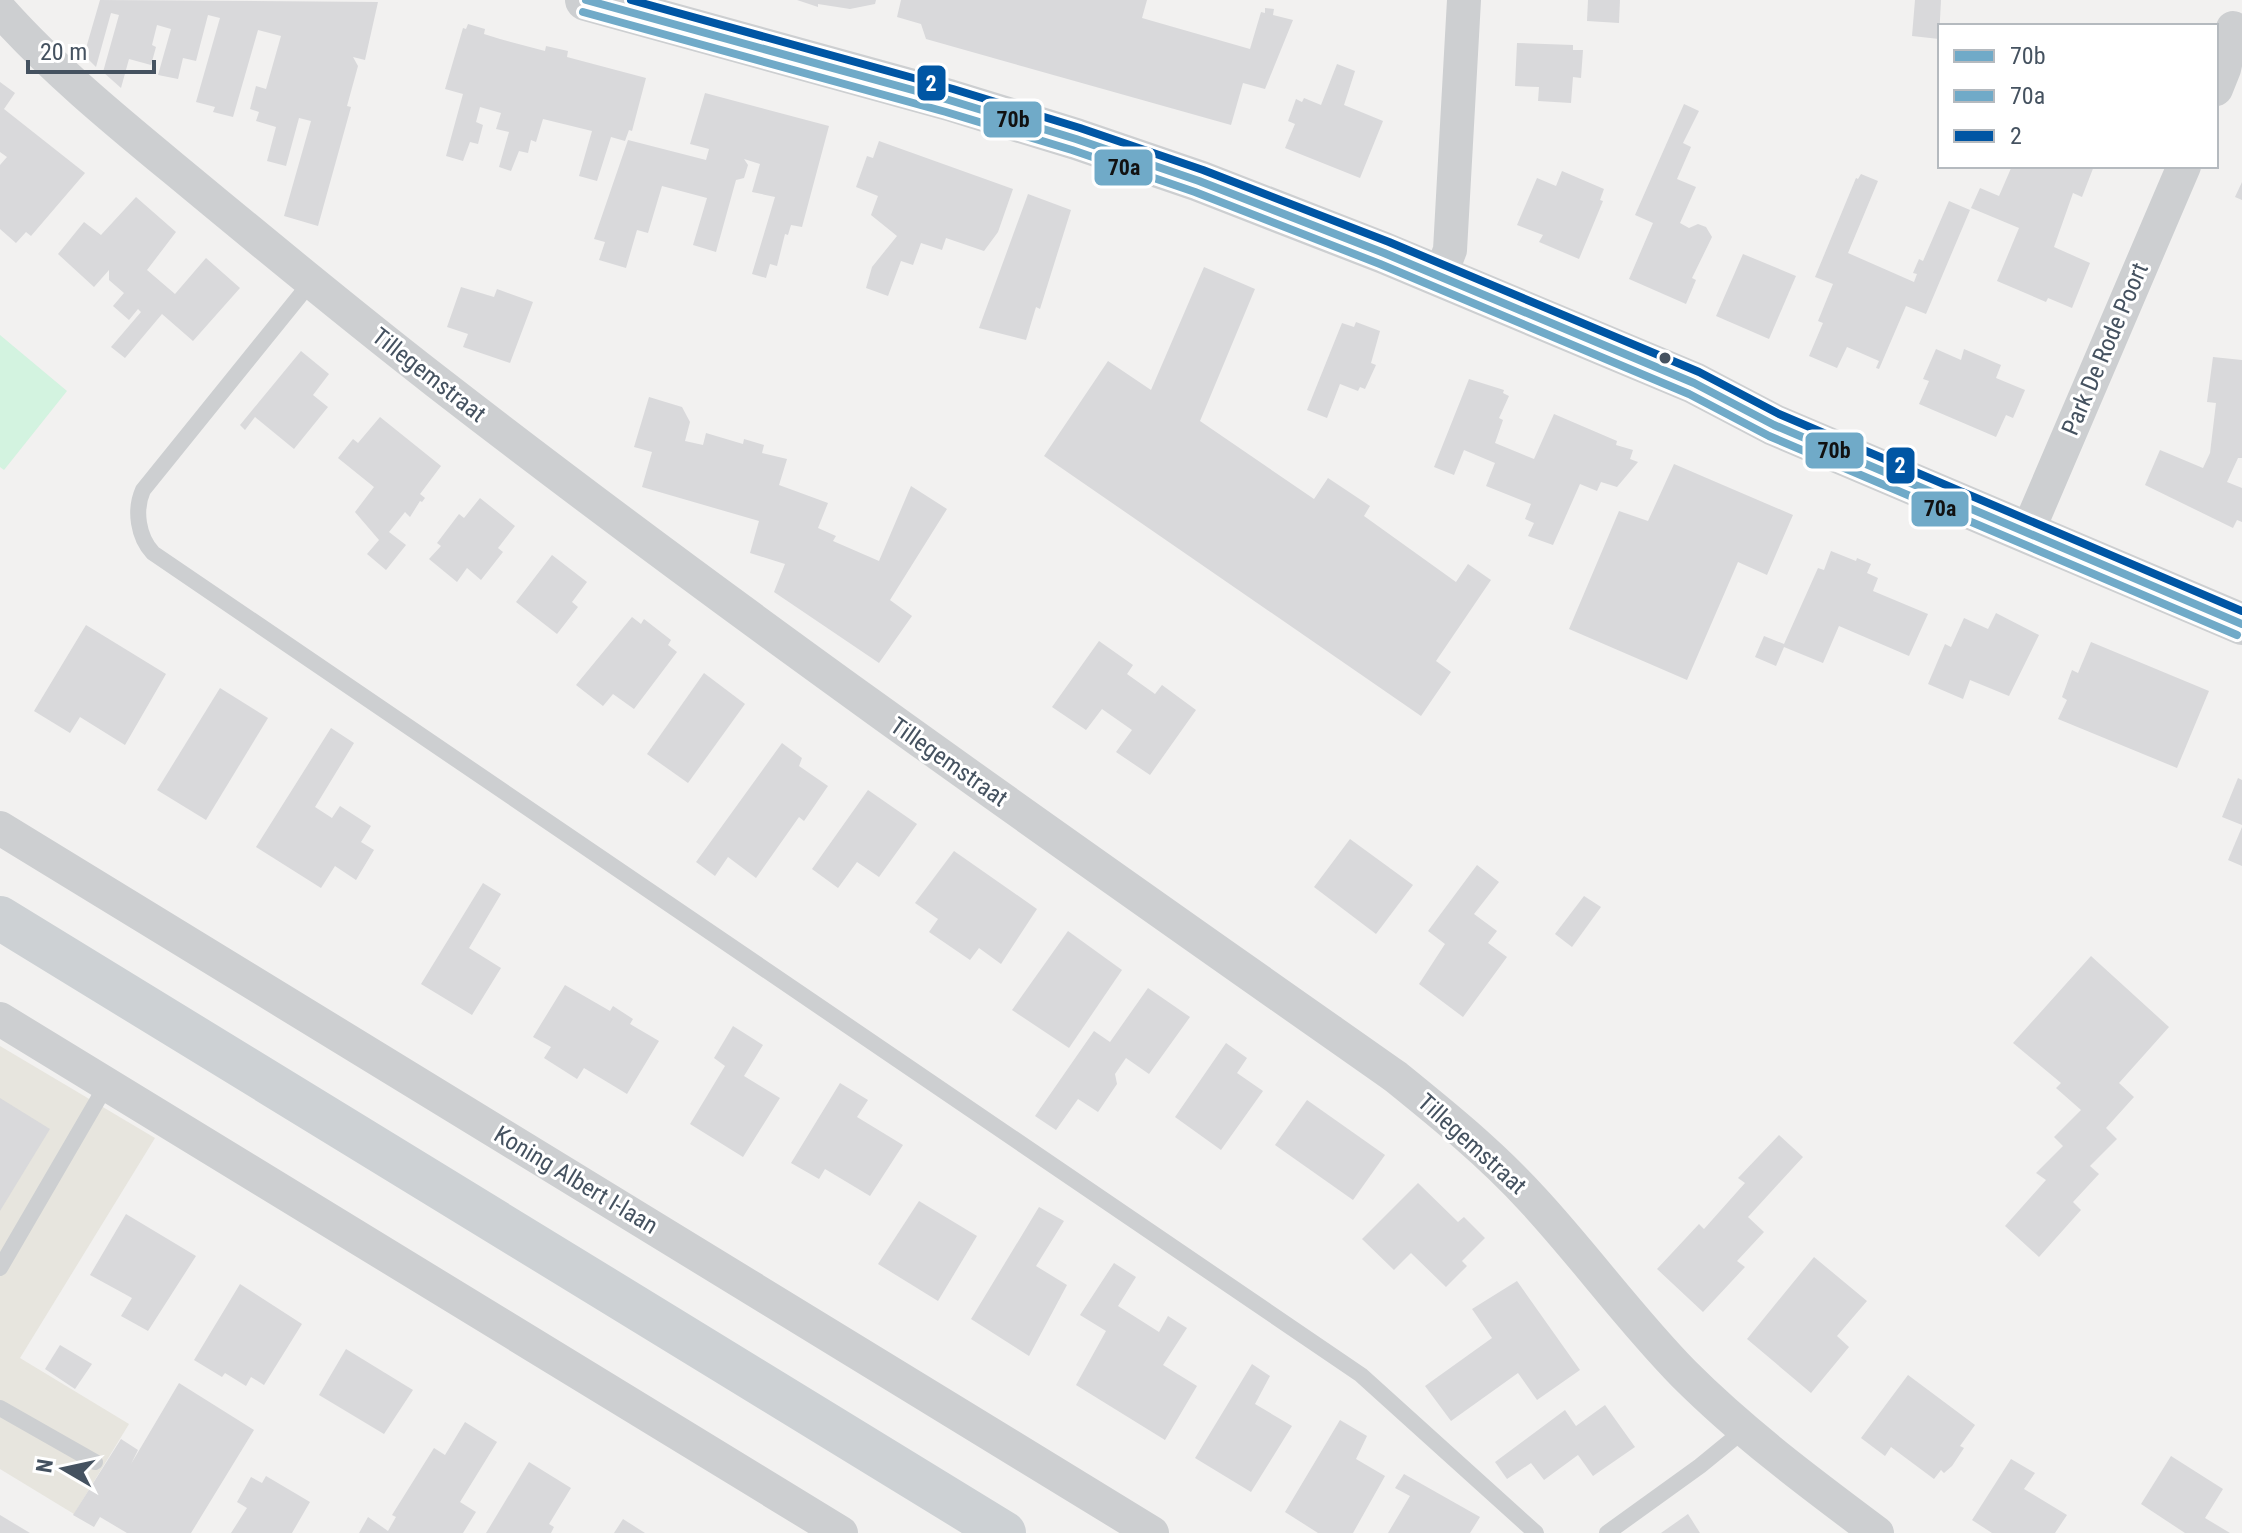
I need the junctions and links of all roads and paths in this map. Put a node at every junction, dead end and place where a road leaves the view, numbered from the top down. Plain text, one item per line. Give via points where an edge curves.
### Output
1 (586, 0) edge
2 (1464, 0) edge
3 (0, 10) edge
4 (2238, 20) edge
5 (2218, 84) edge
6 (2183, 168) edge
7 (1440, 276) junction
8 (311, 282) junction
9 (2027, 533) junction
10 (2242, 624) edge
11 (0, 828) edge
12 (0, 918) edge
13 (0, 1019) edge
14 (107, 1084) junction
15 (0, 1268) edge
16 (0, 1408) edge
17 (1744, 1430) junction
18 (95, 1462) dead end
19 (841, 1533) edge
20 (1004, 1533) edge
21 (1152, 1533) edge
22 (1536, 1533) edge
23 (1607, 1533) edge
24 (1877, 1533) edge

1 - 7 street via 1076,139 1199,181
2 - 7 street via 1450,250
3 - 8 street, Tillegemstraat via 141,141
4 - 5 street
6 - 9 street, Park De Rode Poort
7 - 9 street
8 - 17 street, Tillegemstraat via 883,716 1406,1085 1529,1196 1684,1374
8 - 22 lane via 143,490 137,503 143,543 1361,1375
9 - 10 street
11 - 21 street, Koning Albert I-laan
12 - 20 main road
13 - 14 street
14 - 15 lane
14 - 19 street
16 - 18 lane
17 - 23 lane
17 - 24 street, Tillegemstraat

